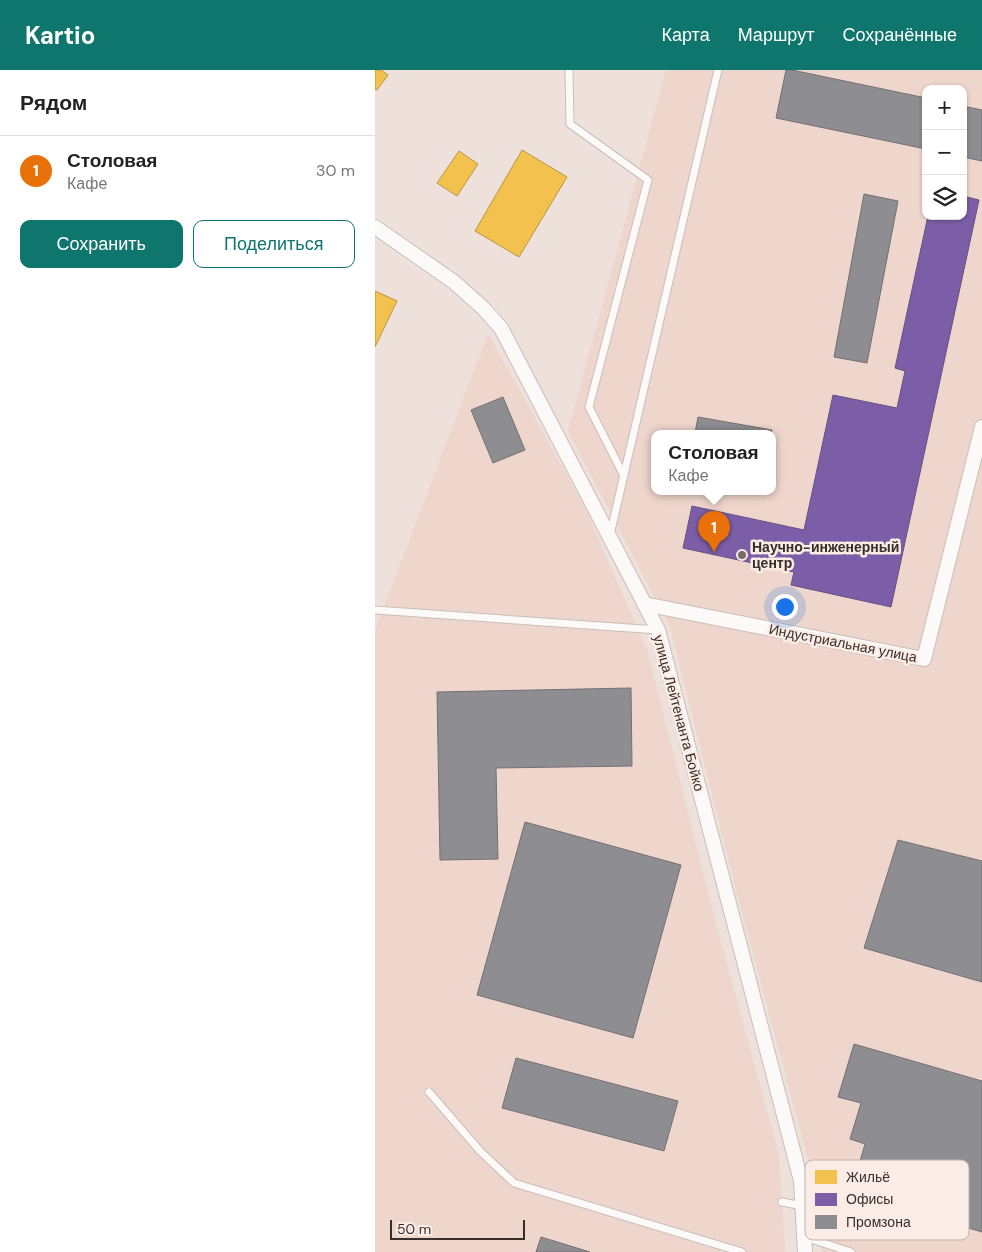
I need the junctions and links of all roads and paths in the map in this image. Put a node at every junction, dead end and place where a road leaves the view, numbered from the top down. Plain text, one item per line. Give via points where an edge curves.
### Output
1 (569, 70) edge
2 (718, 70) edge
3 (375, 227) edge
4 (982, 426) edge
5 (624, 476) junction
6 (610, 538) junction
7 (644, 604) junction
8 (375, 610) edge
9 (658, 630) junction
10 (429, 1092) dead end
11 (782, 1202) dead end
12 (803, 1206) junction
13 (805, 1238) joint
14 (812, 1240) edge
15 (742, 1252) edge
16 (805, 1252) edge
17 (851, 1252) edge

1 - 5 lane via 570,124 648,180 589,407
2 - 5 lane
3 - 6 street, улица Лейтенанта Бойко via 454,282 501,328
4 - 7 street, Индустриальная улица via 925,659
5 - 6 lane
6 - 7 street, улица Лейтенанта Бойко
7 - 9 street, улица Лейтенанта Бойко
8 - 9 lane
9 - 12 street, улица Лейтенанта Бойко via 801,1181
10 - 15 lane via 480,1151 514,1183
11 - 12 lane
12 - 13 street, улица Лейтенанта Бойко
13 - 16 street, улица Лейтенанта Бойко
14 - 17 lane

